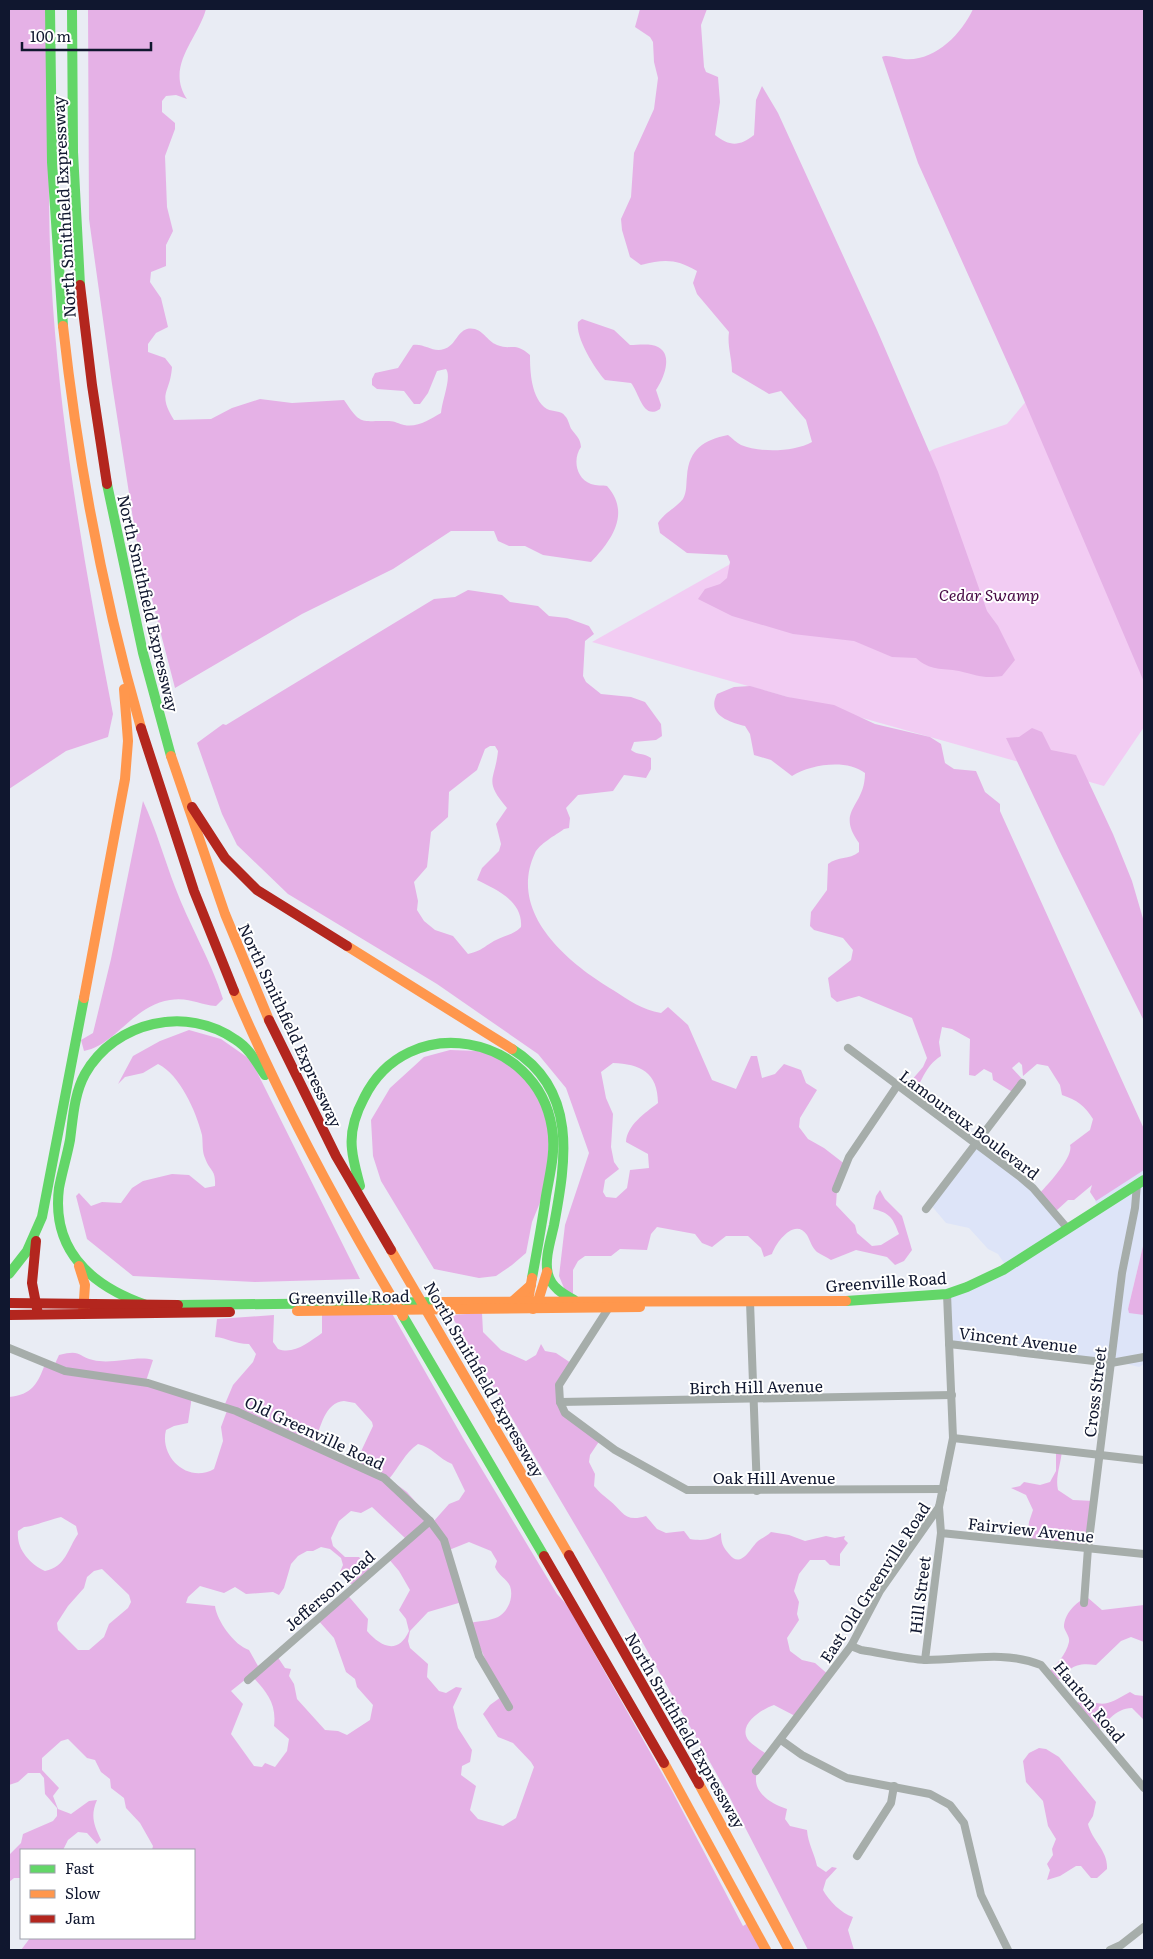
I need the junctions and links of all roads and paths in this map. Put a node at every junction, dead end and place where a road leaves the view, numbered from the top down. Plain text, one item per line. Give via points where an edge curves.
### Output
1 (50, 9) edge
2 (72, 9) edge
3 (121, 656) junction
4 (184, 794) junction
5 (848, 1048) dead end
6 (1022, 1083) dead end
7 (897, 1086) junction
8 (290, 1113) junction
9 (976, 1143) junction
10 (1141, 1182) edge
11 (836, 1189) dead end
12 (926, 1209) dead end
13 (376, 1224) junction
14 (1068, 1229) junction
15 (36, 1238) junction
16 (76, 1261) junction
17 (547, 1272) junction
18 (9, 1274) edge
19 (531, 1284) junction
20 (947, 1294) junction
21 (574, 1300) junction
22 (513, 1301) junction
23 (37, 1302) junction
24 (83, 1302) junction
25 (690, 1302) junction
26 (750, 1302) junction
27 (9, 1303) edge
28 (533, 1304) junction
29 (146, 1305) junction
30 (608, 1309) junction
31 (83, 1313) junction
32 (38, 1314) junction
33 (9, 1315) edge
34 (949, 1344) junction
35 (9, 1348) edge
36 (1144, 1357) edge
37 (1111, 1362) junction
38 (952, 1395) junction
39 (754, 1400) junction
40 (560, 1402) junction
41 (953, 1438) junction
42 (1100, 1454) junction
43 (1144, 1460) edge
44 (943, 1489) junction
45 (757, 1491) junction
46 (939, 1507) junction
47 (430, 1521) junction
48 (941, 1533) junction
49 (1088, 1548) junction
50 (1144, 1554) edge
51 (1084, 1603) dead end
52 (852, 1646) junction
53 (925, 1660) junction
54 (248, 1680) dead end
55 (509, 1707) dead end
56 (781, 1740) junction
57 (756, 1771) dead end
58 (894, 1786) junction
59 (1144, 1788) edge
60 (857, 1856) dead end
61 (1144, 1927) edge
62 (766, 1950) edge
63 (789, 1950) edge
64 (1008, 1950) edge
65 (1110, 1950) edge

1 - 3 main road, North Smithfield Expressway via 52,187 64,345 93,530
2 - 4 main road, North Smithfield Expressway via 77,238 98,427 113,523 133,615
3 - 8 main road, North Smithfield Expressway via 152,763 198,898
3 - 15 main road via 128,742 125,779 53,1167
4 - 13 main road, North Smithfield Expressway via 218,898 260,1000 332,1148
4 - 17 main road via 226,858 257,890 522,1055 542,1075 558,1102 566,1139
5 - 7 street, Lamoureux Boulevard
6 - 9 street
7 - 9 street, Lamoureux Boulevard
7 - 11 street via 849,1157
8 - 16 main road via 252,1056 233,1037 211,1026 182,1020 162,1021 137,1027 115,1040 86,1072 73,1116 61,1180 59,1214
8 - 62 main road, North Smithfield Expressway via 328,1189 675,1781
9 - 12 street
9 - 14 street, Lamoureux Boulevard via 1033,1188
10 - 14 main road, Greenville Road
10 - 37 street, Cross Street via 1122,1273
13 - 19 main road via 352,1155 352,1128 361,1097 380,1071 414,1050 445,1042 482,1046 511,1060 526,1074 539,1090 553,1124 554,1152
13 - 63 main road, North Smithfield Expressway via 411,1279 714,1808
14 - 20 main road, Greenville Road via 1003,1270
15 - 18 main road
15 - 23 main road via 32,1283
16 - 24 main road via 85,1285
16 - 29 main road via 110,1291
17 - 21 main road via 561,1294
17 - 28 main road
19 - 22 main road
19 - 28 main road
20 - 26 main road, Greenville Road via 844,1301
20 - 34 street, East Old Greenville Road
21 - 25 main road, Greenville Road
21 - 28 main road, Greenville Road
22 - 28 main road, Greenville Road
22 - 29 main road, Greenville Road
23 - 24 main road, Greenville Road
23 - 27 main road, Greenville Road
23 - 32 main road
24 - 29 main road, Greenville Road
24 - 31 main road
25 - 26 main road, Greenville Road
25 - 30 main road, Greenville Road
26 - 39 street
28 - 30 main road, Greenville Road
28 - 31 main road, Greenville Road
30 - 40 street via 562,1379 558,1389
31 - 32 main road, Greenville Road
32 - 33 main road, Greenville Road
34 - 37 street, Vincent Avenue
34 - 38 street, East Old Greenville Road
35 - 47 street, Old Greenville Road via 65,1371 148,1383 236,1411 384,1478
36 - 37 street, Vincent Avenue
37 - 42 street, Cross Street
38 - 39 street, Birch Hill Avenue
38 - 41 street, East Old Greenville Road
39 - 40 street, Birch Hill Avenue
39 - 45 street
40 - 45 street, Oak Hill Avenue via 572,1420 615,1450 687,1490
41 - 42 street
41 - 44 street, East Old Greenville Road
42 - 43 street
42 - 49 street, Cross Street
44 - 45 street, Oak Hill Avenue
44 - 46 street, East Old Greenville Road
46 - 48 street
46 - 52 street, East Old Greenville Road via 880,1591
47 - 54 street, Jefferson Road
47 - 55 street, Old Greenville Road via 444,1540 479,1656
48 - 49 street, Fairview Avenue
48 - 53 street, Hill Street
49 - 50 street, Fairview Avenue
49 - 51 street, Cross Street
52 - 53 street, Hanton Road
52 - 56 street, East Old Greenville Road
53 - 59 street, Hanton Road via 986,1655 1041,1665
56 - 57 street, East Old Greenville Road
56 - 58 street via 802,1755 847,1778
58 - 60 street via 891,1803
58 - 64 street via 930,1794 950,1805 964,1823 981,1895
61 - 65 street via 1122,1945

